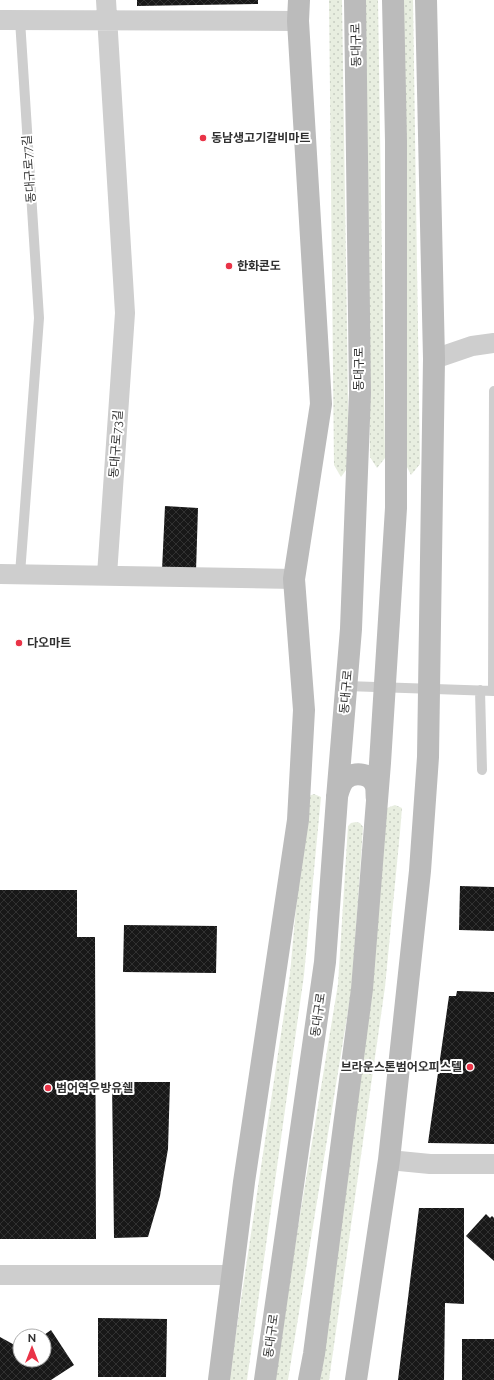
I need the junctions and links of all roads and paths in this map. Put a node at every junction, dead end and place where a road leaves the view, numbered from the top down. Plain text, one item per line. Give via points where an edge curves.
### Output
1 (355, 0) edge
2 (393, 0) edge
3 (426, 0) edge
4 (106, 10) edge
5 (298, 10) edge
6 (0, 20) edge
7 (20, 20) junction
8 (494, 343) edge
9 (434, 358) junction
10 (494, 391) edge
11 (494, 445) edge
12 (494, 496) edge
13 (494, 550) edge
14 (0, 574) edge
15 (20, 574) junction
16 (107, 575) junction
17 (294, 579) junction
18 (494, 601) edge
19 (346, 686) junction
20 (385, 687) junction
21 (430, 689) junction
22 (480, 690) junction
23 (493, 691) edge
24 (482, 770) dead end
25 (337, 798) junction
26 (377, 804) junction
27 (389, 1160) junction
28 (494, 1164) edge
29 (0, 1275) edge
30 (232, 1275) junction
31 (219, 1380) edge
32 (265, 1380) edge
33 (308, 1380) edge
34 (356, 1380) edge

1 - 19 main road, 동대구로 via 360,393 351,629
2 - 20 main road via 396,141 396,508
3 - 9 main road
4 - 5 street
4 - 7 street
4 - 16 street, 동대구로73길 via 125,313
5 - 17 main road via 321,404
6 - 7 street
7 - 15 lane, 동대구로77길 via 39,318
8 - 9 street via 472,346
9 - 21 main road
10 - 11 lane
11 - 12 lane
12 - 13 lane
13 - 18 lane
14 - 15 street
15 - 16 street
16 - 17 street
17 - 30 main road via 304,710 298,820
18 - 23 lane
19 - 20 lane
19 - 25 main road, 동대구로
20 - 21 lane
20 - 26 main road
21 - 22 lane
21 - 27 main road via 420,871
22 - 23 lane
22 - 24 lane
25 - 26 main road via 341,783 345,779 362,774 376,786
25 - 32 main road, 동대구로 via 326,962
26 - 33 main road via 362,989 314,1354
27 - 28 street via 430,1164
27 - 34 main road
29 - 30 street
30 - 31 main road

